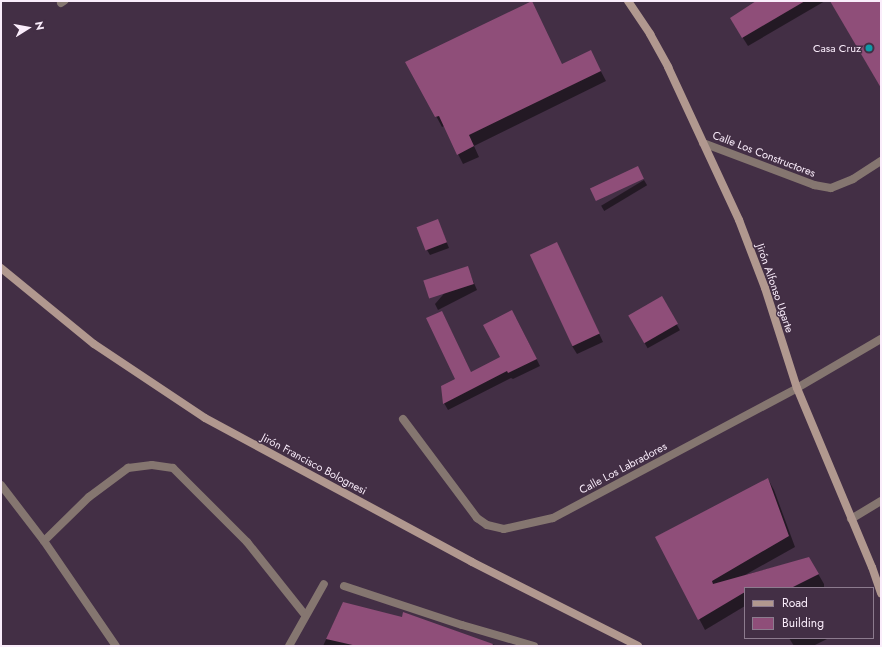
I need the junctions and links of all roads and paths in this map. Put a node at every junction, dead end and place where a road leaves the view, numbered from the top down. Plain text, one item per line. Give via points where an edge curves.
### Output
1 (628, 1) edge
2 (703, 143) junction
3 (881, 161) edge
4 (1, 268) edge
5 (881, 339) edge
6 (797, 388) junction
7 (403, 419) dead end
8 (2, 487) edge
9 (881, 501) edge
10 (851, 519) junction
11 (44, 541) junction
12 (324, 584) dead end
13 (344, 586) dead end
14 (881, 593) edge
15 (305, 615) junction
16 (116, 646) edge
17 (289, 646) edge
18 (534, 646) edge
19 (638, 646) edge

1 - 2 street, Jirón Alfonso Ugarte via 668,67
2 - 3 street, Calle Los Constructores via 814,185 831,188
2 - 6 street, Jirón Alfonso Ugarte via 739,220 765,288
4 - 19 street, Jirón Francisco Bolognesi via 94,344 206,418 472,562
5 - 6 street, Calle Los Labradores
6 - 7 street, Calle Los Labradores via 553,518 504,529 487,526 477,518
6 - 10 street, Jirón Alfonso Ugarte
8 - 11 street
9 - 10 street
10 - 14 street, Jirón Alfonso Ugarte
11 - 15 street via 89,497 128,468 152,465 173,468 247,542
11 - 16 street
12 - 15 street
13 - 18 street
15 - 17 street

